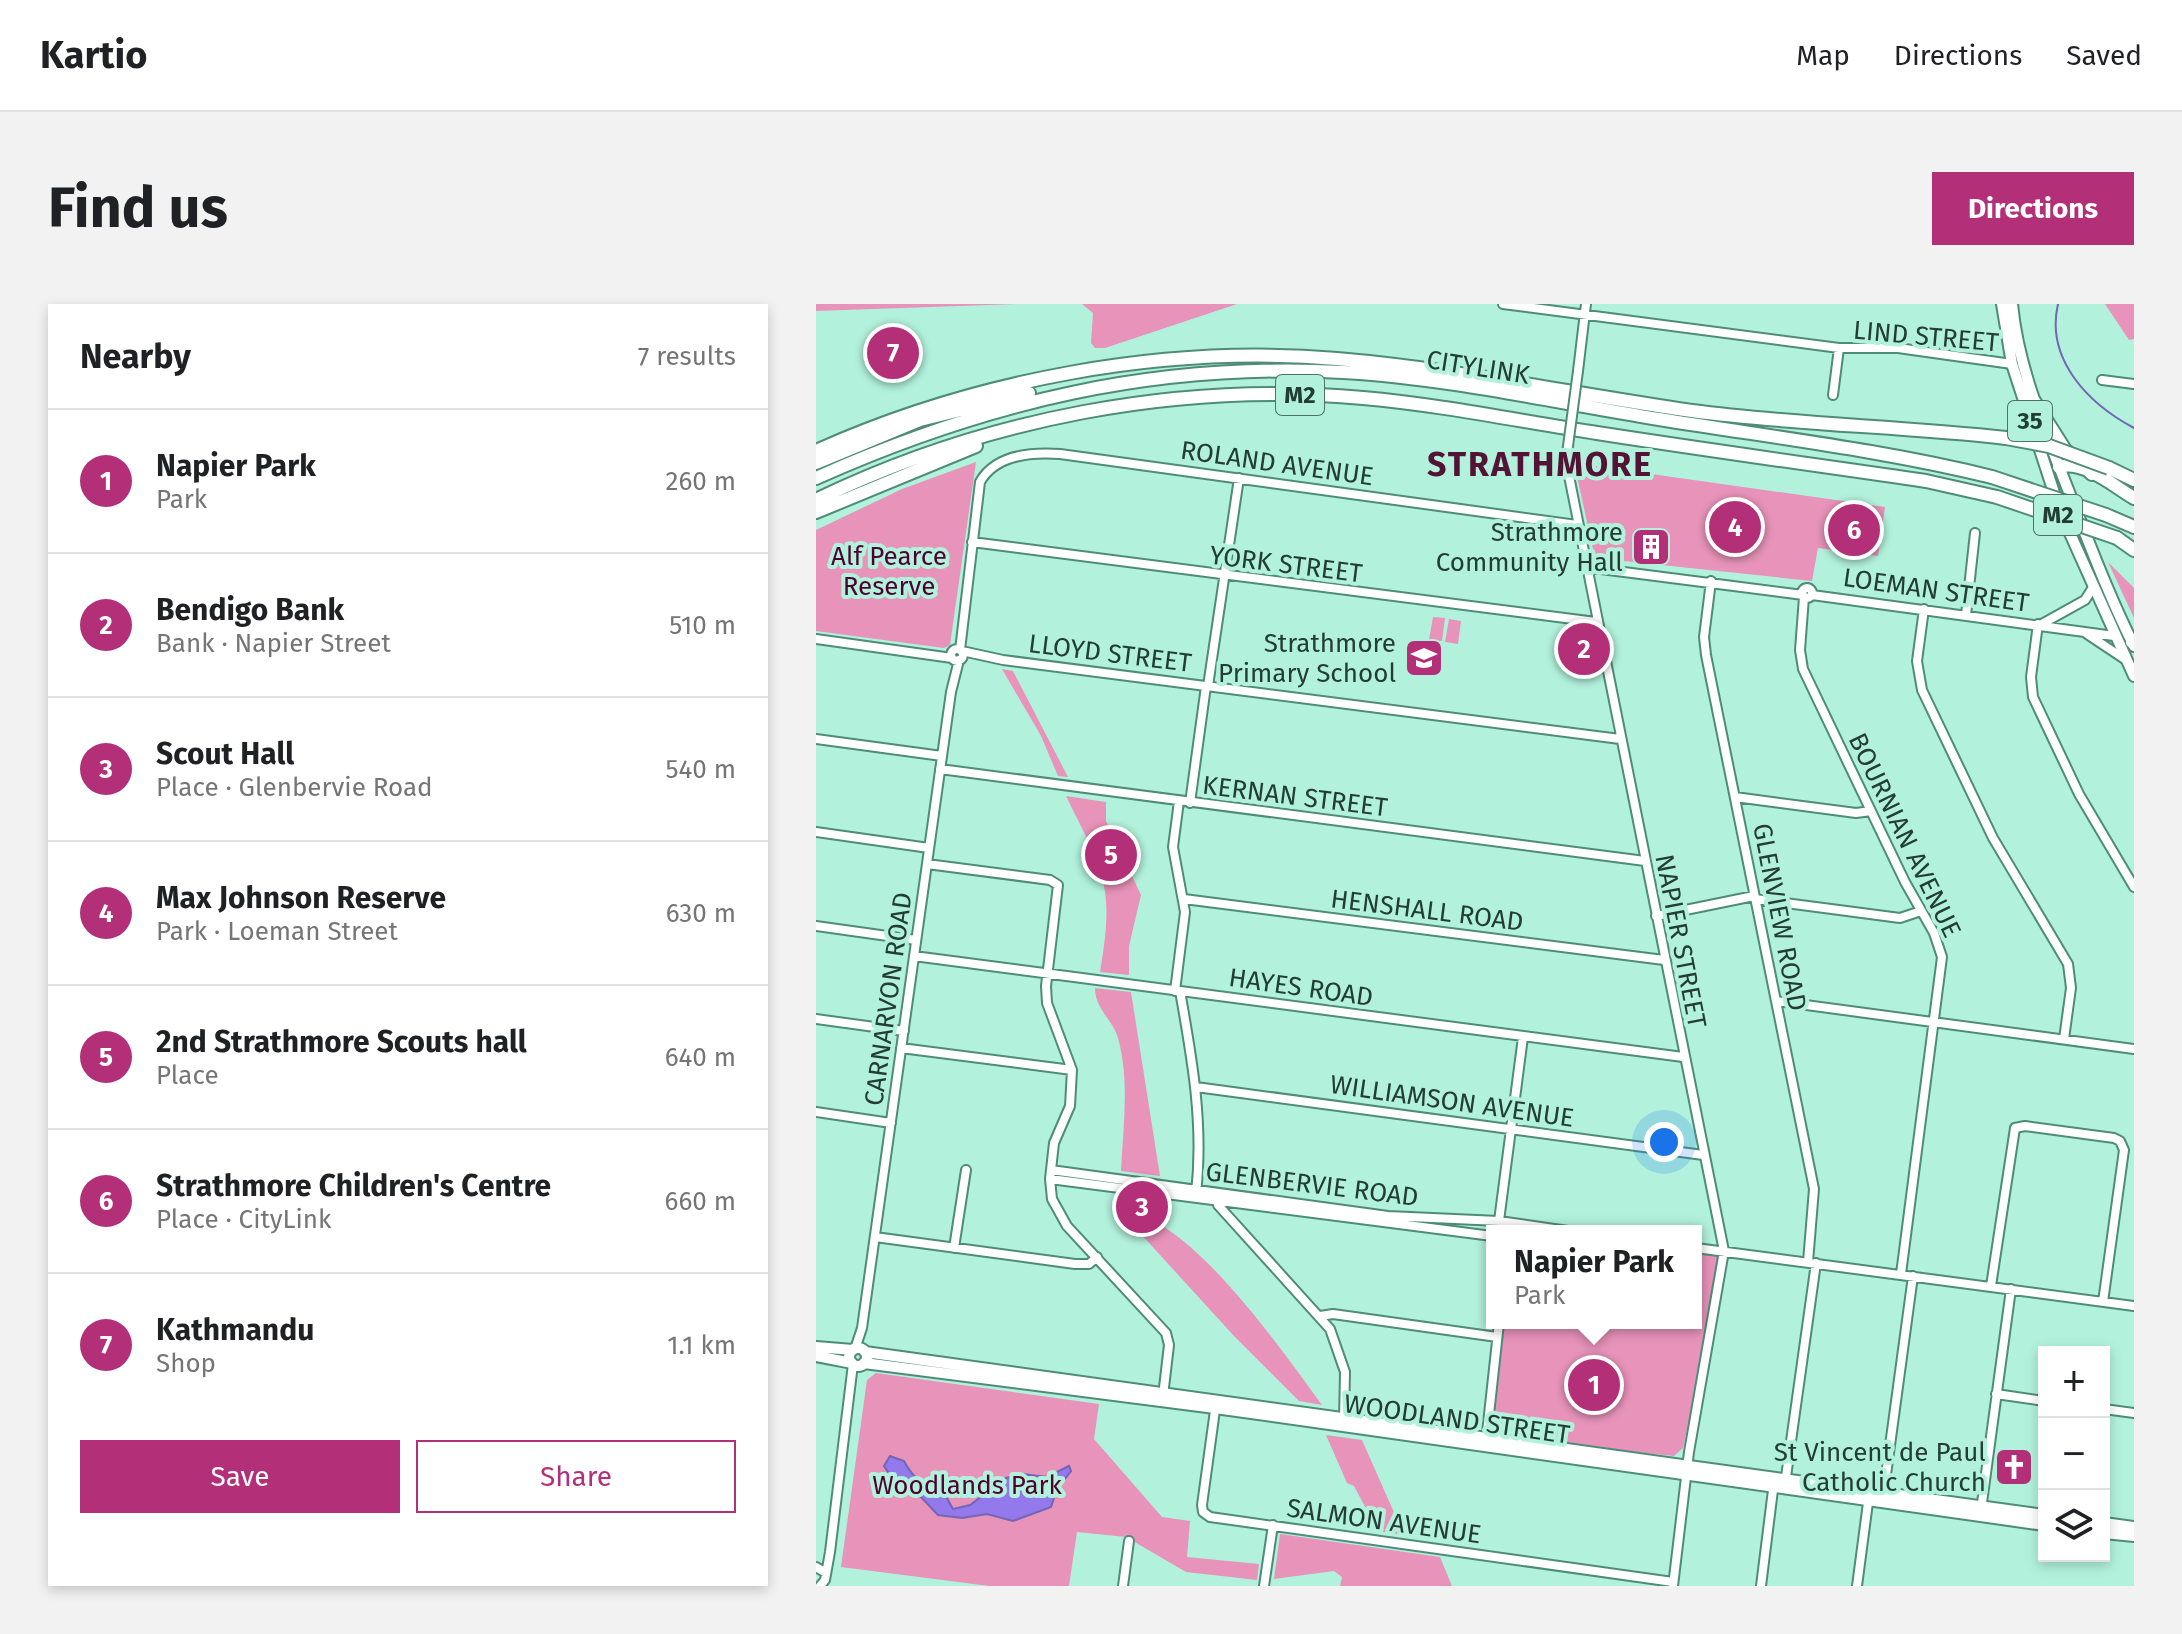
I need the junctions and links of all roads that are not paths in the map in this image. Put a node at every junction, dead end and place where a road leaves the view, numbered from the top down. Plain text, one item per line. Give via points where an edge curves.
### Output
1 (1503, 304) edge
2 (1586, 304) edge
3 (2002, 304) edge
4 (2012, 304) edge
5 (1585, 315) junction
6 (1839, 348) junction
7 (2012, 364) junction
8 (2102, 380) dead end
9 (2134, 384) edge
10 (1097, 387) junction
11 (1833, 395) dead end
12 (2034, 401) junction
13 (1043, 422) junction
14 (816, 451) edge
15 (816, 463) edge
16 (991, 467) joint
17 (2059, 467) junction
18 (2092, 474) junction
19 (816, 478) edge
20 (1239, 478) junction
21 (2049, 478) junction
22 (2134, 480) edge
23 (2134, 498) edge
24 (816, 500) edge
25 (816, 512) edge
26 (1576, 521) junction
27 (2134, 527) edge
28 (1975, 533) dead end
29 (972, 542) junction
30 (2134, 548) edge
31 (1585, 567) junction
32 (1226, 576) junction
33 (1711, 581) junction
34 (2092, 589) junction
35 (1807, 594) junction
36 (1924, 609) junction
37 (1966, 615) junction
38 (1596, 622) junction
39 (2039, 624) junction
40 (2084, 632) junction
41 (2114, 636) junction
42 (816, 639) edge
43 (2133, 644) edge
44 (957, 654) junction
45 (2126, 661) junction
46 (2134, 676) edge
47 (1207, 686) junction
48 (816, 739) edge
49 (1620, 739) junction
50 (942, 756) junction
51 (940, 769) junction
52 (1735, 797) junction
53 (1179, 801) junction
54 (1190, 803) junction
55 (1871, 811) junction
56 (816, 832) edge
57 (929, 848) junction
58 (1645, 861) junction
59 (927, 864) junction
60 (2134, 887) edge
61 (1755, 897) junction
62 (1184, 899) junction
63 (1921, 911) junction
64 (1656, 916) junction
65 (816, 926) edge
66 (916, 940) junction
67 (914, 956) junction
68 (1664, 960) junction
69 (1047, 974) junction
70 (1178, 991) junction
71 (1776, 1001) junction
72 (816, 1019) edge
73 (1935, 1022) junction
74 (904, 1031) junction
75 (1523, 1037) junction
76 (2064, 1039) junction
77 (901, 1048) junction
78 (2134, 1049) edge
79 (1683, 1057) junction
80 (1072, 1070) junction
81 (1196, 1087) junction
82 (816, 1112) edge
83 (891, 1123) junction
84 (1511, 1130) junction
85 (1703, 1155) junction
86 (966, 1170) dead end
87 (1050, 1174) junction
88 (1196, 1194) junction
89 (1216, 1197) junction
90 (1249, 1205) junction
91 (1499, 1221) junction
92 (1236, 1225) junction
93 (1501, 1225) edge
94 (1521, 1225) edge
95 (1486, 1235) edge
96 (875, 1237) junction
97 (954, 1248) junction
98 (1702, 1249) edge
99 (1724, 1251) junction
100 (1097, 1257) junction
101 (1812, 1262) junction
102 (1901, 1274) junction
103 (1913, 1276) junction
104 (1991, 1286) junction
105 (2011, 1289) junction
106 (2103, 1302) junction
107 (2134, 1306) edge
108 (1323, 1320) junction
109 (1498, 1329) edge
110 (1497, 1337) junction
111 (816, 1347) edge
112 (816, 1356) edge
113 (858, 1357) junction
114 (1996, 1394) junction
115 (1163, 1397) junction
116 (2038, 1400) edge
117 (1216, 1404) junction
118 (2110, 1410) edge
119 (2134, 1413) edge
120 (1344, 1422) junction
121 (1486, 1442) junction
122 (1688, 1469) junction
123 (1780, 1482) junction
124 (1869, 1495) junction
125 (1883, 1497) junction
126 (1980, 1510) junction
127 (2038, 1515) edge
128 (2038, 1524) edge
129 (2110, 1524) edge
130 (1273, 1525) junction
131 (2134, 1527) edge
132 (2110, 1534) edge
133 (2134, 1536) edge
134 (1129, 1541) dead end
135 (816, 1567) edge
136 (826, 1573) junction
137 (1673, 1584) edge
138 (820, 1586) edge
139 (1123, 1586) edge
140 (1264, 1586) edge
141 (1761, 1586) edge
142 (1857, 1586) edge

1 - 5 street, LIND STREET
2 - 5 street, NAPIER STREET
3 - 7 main road, 35
4 - 12 main road, 35 via 2021,362
5 - 6 street, LIND STREET
5 - 26 street, NAPIER STREET, bridge via 1566,461
6 - 7 street, LIND STREET via 1898,348
6 - 11 street
7 - 21 main road, 35
8 - 9 street
10 - 15 highway via 992,400 890,431
10 - 19 highway, CITYLINK / M2 via 959,420
10 - 27 highway, CITYLINK / M2, bridge via 1209,372 1344,372 1428,382 1890,455 1992,477
12 - 17 main road, 35
12 - 18 highway via 2065,450
13 - 24 highway, CITYLINK / M2 via 919,457
13 - 25 highway
13 - 30 highway, CITYLINK / M2, bridge via 1196,397 1362,398 1913,479 1997,497
14 - 22 highway, bridge via 991,389 1134,365 1255,356 1368,362 1732,416 2006,438 2049,446
16 - 20 street, ROLAND AVENUE via 1042,453
16 - 29 street, CARNARVON ROAD via 980,482
17 - 18 highway
17 - 21 main road
17 - 43 main road, 35
18 - 23 highway
20 - 26 street, ROLAND AVENUE
20 - 32 street
21 - 34 main road, 35
26 - 31 street, NAPIER STREET
28 - 37 street
29 - 32 street, YORK STREET
29 - 44 street, CARNARVON ROAD
31 - 33 street, LOEMAN STREET
31 - 38 street, NAPIER STREET
32 - 38 street, YORK STREET
32 - 47 street
33 - 35 street, LOEMAN STREET
33 - 52 street, GLENVIEW ROAD via 1704,644
34 - 39 street, LOEMAN STREET via 2085,600
34 - 41 main road, 35
35 - 36 street, LOEMAN STREET
35 - 55 street, BOURNIAN AVENUE via 1800,650 1803,669
36 - 37 street, LOEMAN STREET
36 - 76 street via 1918,681 1993,838 2068,964 2071,988
37 - 39 street, LOEMAN STREET
38 - 49 street, NAPIER STREET
39 - 40 street, LOEMAN STREET
39 - 60 street via 2033,697 2079,794
40 - 41 street, LOEMAN STREET
40 - 45 street
41 - 43 main road
41 - 45 main road, 35
42 - 44 street
44 - 47 street, LLOYD STREET
44 - 50 street, CARNARVON ROAD
45 - 46 main road, 35
47 - 49 street, LLOYD STREET
47 - 54 street
48 - 50 street
49 - 58 street, NAPIER STREET
50 - 51 street, CARNARVON ROAD
51 - 53 street, KERNAN STREET
51 - 57 street, CARNARVON ROAD
52 - 55 street
52 - 61 street, GLENVIEW ROAD
53 - 54 street, KERNAN STREET
53 - 62 street via 1173,847
54 - 58 street, KERNAN STREET
55 - 63 street, BOURNIAN AVENUE
56 - 57 street
57 - 59 street, CARNARVON ROAD
58 - 64 street, NAPIER STREET
59 - 66 street, CARNARVON ROAD
59 - 69 street via 1057,883
61 - 63 street via 1900,918
61 - 64 street
61 - 71 street, GLENVIEW ROAD
62 - 68 street, HENSHALL ROAD
62 - 70 street
63 - 73 street, BOURNIAN AVENUE via 1942,957
64 - 68 street, NAPIER STREET
65 - 66 street
66 - 67 street, CARNARVON ROAD
67 - 69 street, HAYES ROAD
67 - 74 street, CARNARVON ROAD
68 - 79 street, NAPIER STREET
69 - 70 street, HAYES ROAD
69 - 80 street via 1047,1003
70 - 75 street, HAYES ROAD
70 - 81 street
71 - 73 street
71 - 101 street, GLENVIEW ROAD via 1815,1196
72 - 74 street
73 - 76 street
73 - 102 street, BOURNIAN AVENUE
74 - 77 street, CARNARVON ROAD
75 - 79 street, HAYES ROAD
75 - 84 street
76 - 78 street
77 - 80 street
77 - 83 street, CARNARVON ROAD
79 - 85 street, NAPIER STREET
80 - 87 street via 1070,1106 1055,1136
81 - 84 street, WILLIAMSON AVENUE
81 - 88 street
82 - 83 street
83 - 96 street, CARNARVON ROAD
84 - 85 street, WILLIAMSON AVENUE
84 - 91 street
85 - 99 street, NAPIER STREET
86 - 97 street
87 - 88 street, GLENBERVIE ROAD
87 - 100 street via 1059,1214
88 - 89 street, GLENBERVIE ROAD
89 - 90 street, GLENBERVIE ROAD
89 - 91 street, GLENBERVIE ROAD via 1388,1216
89 - 92 street
90 - 92 street via 1237,1209
90 - 95 street, GLENBERVIE ROAD
91 - 93 street
91 - 94 street, GLENBERVIE ROAD
92 - 108 street
96 - 97 street
96 - 113 street, CARNARVON ROAD
97 - 100 street via 1083,1265
98 - 99 street
99 - 101 street
99 - 122 street, NAPIER STREET
100 - 115 street via 1166,1333
101 - 102 street
101 - 123 street, GLENVIEW ROAD
102 - 103 street
103 - 104 street
103 - 125 street
104 - 105 street
104 - 106 street via 2015,1128 2114,1138 2124,1150
105 - 106 street
105 - 114 street
106 - 107 street
108 - 110 street via 1342,1316
108 - 120 street via 1345,1372
109 - 110 street
110 - 121 street
111 - 113 main road, WOODLAND STREET
112 - 113 main road, WOODLAND STREET
113 - 115 main road, WOODLAND STREET
113 - 136 street, CARNARVON ROAD
114 - 116 street
114 - 126 street
115 - 117 main road, WOODLAND STREET
117 - 120 main road, WOODLAND STREET
117 - 130 street, SALMON AVENUE via 1203,1512
118 - 119 street
120 - 121 main road, WOODLAND STREET
121 - 122 main road, WOODLAND STREET
122 - 123 main road, WOODLAND STREET
122 - 137 street, NAPIER STREET
123 - 124 main road, WOODLAND STREET
123 - 141 street, GLENVIEW ROAD
124 - 125 main road, WOODLAND STREET
124 - 142 street
125 - 126 main road, WOODLAND STREET
126 - 127 main road, WOODLAND STREET
126 - 128 main road, WOODLAND STREET
129 - 131 main road
130 - 137 street, SALMON AVENUE
130 - 140 street
132 - 133 main road
134 - 139 street
135 - 136 street
136 - 138 street, CARNARVON ROAD

